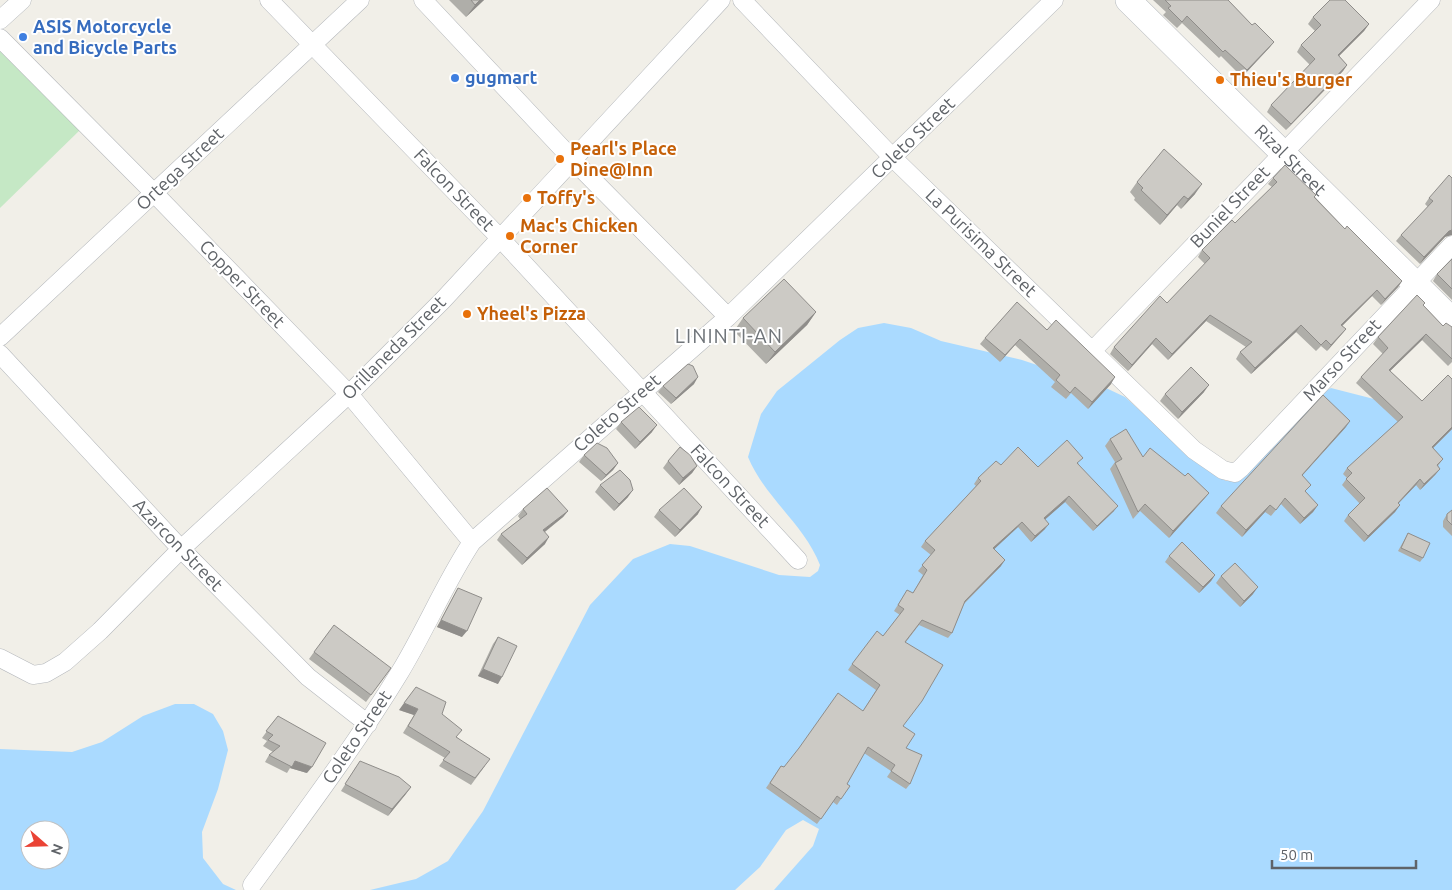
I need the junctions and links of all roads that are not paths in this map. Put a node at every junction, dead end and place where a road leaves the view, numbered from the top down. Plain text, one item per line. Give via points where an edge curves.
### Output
1 (22, 0) edge
2 (269, 0) edge
3 (360, 0) edge
4 (423, 0) edge
5 (721, 0) edge
6 (742, 0) edge
7 (1054, 0) edge
8 (1128, 0) edge
9 (1431, 0) edge
10 (0, 20) edge
11 (0, 38) edge
12 (313, 45) junction
13 (1282, 153) junction
14 (893, 158) junction
15 (574, 161) junction
16 (154, 193) junction
17 (500, 238) junction
18 (1452, 245) edge
19 (1415, 283) junction
20 (728, 316) junction
21 (1452, 320) edge
22 (0, 337) edge
23 (1093, 350) junction
24 (0, 354) edge
25 (642, 390) junction
26 (349, 394) junction
27 (1231, 474) joint
28 (472, 542) junction
29 (181, 549) junction
30 (798, 560) dead end
31 (0, 658) edge
32 (368, 724) junction
33 (252, 885) dead end

1 - 10 street
2 - 12 street, Falcon Street
3 - 12 street, Ortega Street
4 - 15 street
5 - 15 street, Orillaneda Street
6 - 14 street, La Purisima Street
7 - 14 street, Coleto Street
8 - 13 street, Rizal Street
9 - 13 street, Buniel Street
11 - 16 street, Copper Street
12 - 16 street, Ortega Street
12 - 17 street, Falcon Street
13 - 19 street, Rizal Street
13 - 23 street, Buniel Street
14 - 20 street, Coleto Street
14 - 23 street, La Purisima Street
15 - 17 street, Orillaneda Street
15 - 20 street
16 - 22 street, Ortega Street
16 - 26 street, Copper Street
17 - 25 street, Falcon Street
17 - 26 street, Orillaneda Street
18 - 19 street, Marso Street
19 - 21 street, Rizal Street
19 - 27 street, Marso Street via 1241,468
20 - 25 street, Coleto Street
23 - 27 street, La Purisima Street via 1194,450
24 - 29 street, Azarcon Street
25 - 28 street, Coleto Street
25 - 30 street, Falcon Street
26 - 28 street, Copper Street
26 - 29 street, Orillaneda Street
28 - 32 street, Coleto Street
29 - 31 street, Orillaneda Street via 65,662 46,673 33,675
29 - 32 street, Azarcon Street via 308,677
32 - 33 street, Coleto Street

